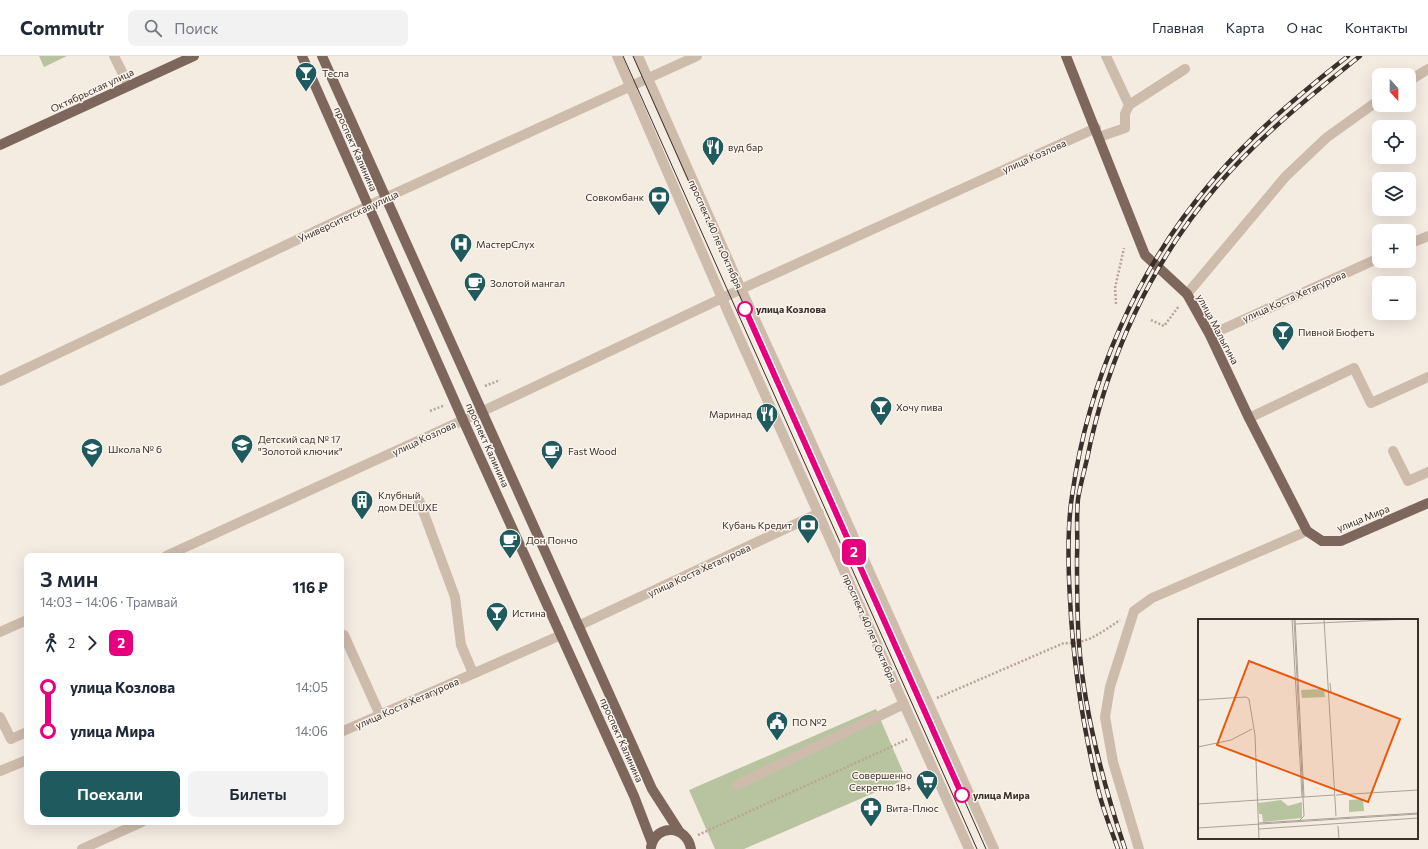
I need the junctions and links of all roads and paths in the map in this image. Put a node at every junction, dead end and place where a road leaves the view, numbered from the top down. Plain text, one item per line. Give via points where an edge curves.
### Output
1 (114, 56) edge
2 (194, 56) edge
3 (302, 56) edge
4 (322, 56) edge
5 (617, 56) edge
6 (638, 56) edge
7 (698, 56) edge
8 (1066, 56) edge
9 (1106, 56) edge
10 (1185, 69) dead end
11 (1428, 69) edge
12 (1416, 77) edge
13 (648, 78) junction
14 (128, 86) junction
15 (630, 86) junction
16 (1129, 105) junction
17 (1372, 105) edge
18 (1097, 133) junction
19 (0, 145) edge
20 (385, 198) junction
21 (368, 206) junction
22 (1428, 236) edge
23 (1416, 241) edge
24 (1124, 248) dead end
25 (1372, 261) edge
26 (740, 289) junction
27 (1187, 294) junction
28 (722, 299) junction
29 (1116, 304) dead end
30 (1180, 306) dead end
31 (1151, 320) dead end
32 (1210, 335) junction
33 (1428, 377) edge
34 (500, 380) dead end
35 (0, 381) edge
36 (485, 386) dead end
37 (445, 404) dead end
38 (430, 411) dead end
39 (481, 412) junction
40 (1249, 418) junction
41 (463, 420) junction
42 (1393, 451) dead end
43 (1428, 472) edge
44 (418, 500) dead end
45 (1428, 503) edge
46 (819, 514) junction
47 (1307, 531) junction
48 (173, 553) edge
49 (1134, 611) junction
50 (24, 621) edge
51 (578, 626) junction
52 (0, 632) edge
53 (561, 634) junction
54 (344, 635) dead end
55 (473, 673) junction
56 (929, 702) junction
57 (904, 704) junction
58 (380, 715) junction
59 (0, 717) edge
60 (344, 731) edge
61 (24, 733) edge
62 (917, 734) junction
63 (24, 761) edge
64 (0, 771) edge
65 (737, 785) dead end
66 (135, 825) edge
67 (679, 831) junction
68 (690, 844) edge
69 (651, 846) edge
70 (82, 849) edge
71 (969, 849) edge
72 (994, 849) edge
73 (1139, 849) edge

1 - 14 street
2 - 14 main road, Октябрьская улица
3 - 21 main road, проспект Калинина
4 - 20 main road, проспект Калинина
5 - 15 street, проспект 40 лет Октября
6 - 13 street, проспект 40 лет Октября
7 - 13 street, Университетская улица
8 - 18 main road, улица Малыгина
9 - 16 street
10 - 16 street
11 - 12 street
13 - 15 street, Университетская улица
13 - 26 street, проспект 40 лет Октября
14 - 19 main road, Октябрьская улица
15 - 20 street, Университетская улица
15 - 28 street, проспект 40 лет Октября
16 - 18 street, улица Козлова via 1125,114 1125,128
17 - 27 street via 1326,138 1286,176
18 - 26 street, улица Козлова
18 - 27 main road, улица Малыгина via 1145,255
20 - 21 street, Университетская улица
20 - 39 main road, проспект Калинина
21 - 35 street, Университетская улица
21 - 41 main road, проспект Калинина
22 - 23 street
24 - 29 path via 1115,288
25 - 32 street, улица Коста Хетагурова
26 - 28 street, улица Козлова
26 - 56 street, проспект 40 лет Октября
27 - 32 main road, улица Малыгина
28 - 39 street, улица Козлова
28 - 46 street, проспект 40 лет Октября
30 - 31 path via 1164,326
32 - 40 main road, улица Малыгина
33 - 40 street via 1370,403 1354,368
34 - 36 path
37 - 38 path
39 - 41 street, улица Козлова
39 - 51 main road, проспект Калинина
40 - 47 main road, улица Малыгина
41 - 48 street, улица Козлова
41 - 53 main road, проспект Калинина
42 - 43 street via 1408,482
44 - 55 street via 455,597 462,644
45 - 47 main road, улица Мира via 1341,541 1322,541
46 - 51 street, улица Коста Хетагурова
46 - 57 street, проспект 40 лет Октября
47 - 49 street via 1152,598
49 - 56 path via 1079,644 1064,643
49 - 73 street via 1110,687 1106,717 1113,762
50 - 52 street
51 - 67 main road, проспект Калинина via 652,789
53 - 55 street, улица Коста Хетагурова
53 - 69 main road, проспект Калинина via 634,796
54 - 58 street
55 - 58 street, улица Коста Хетагурова
56 - 72 street, проспект 40 лет Октября
57 - 62 street, проспект 40 лет Октября
57 - 65 street
58 - 60 street, улица Коста Хетагурова
59 - 61 street via 11,739
62 - 68 path
62 - 71 street, проспект 40 лет Октября
63 - 64 street
66 - 70 street
67 - 68 main road, проспект Калинина
67 - 69 main road, проспект Калинина via 660,833

